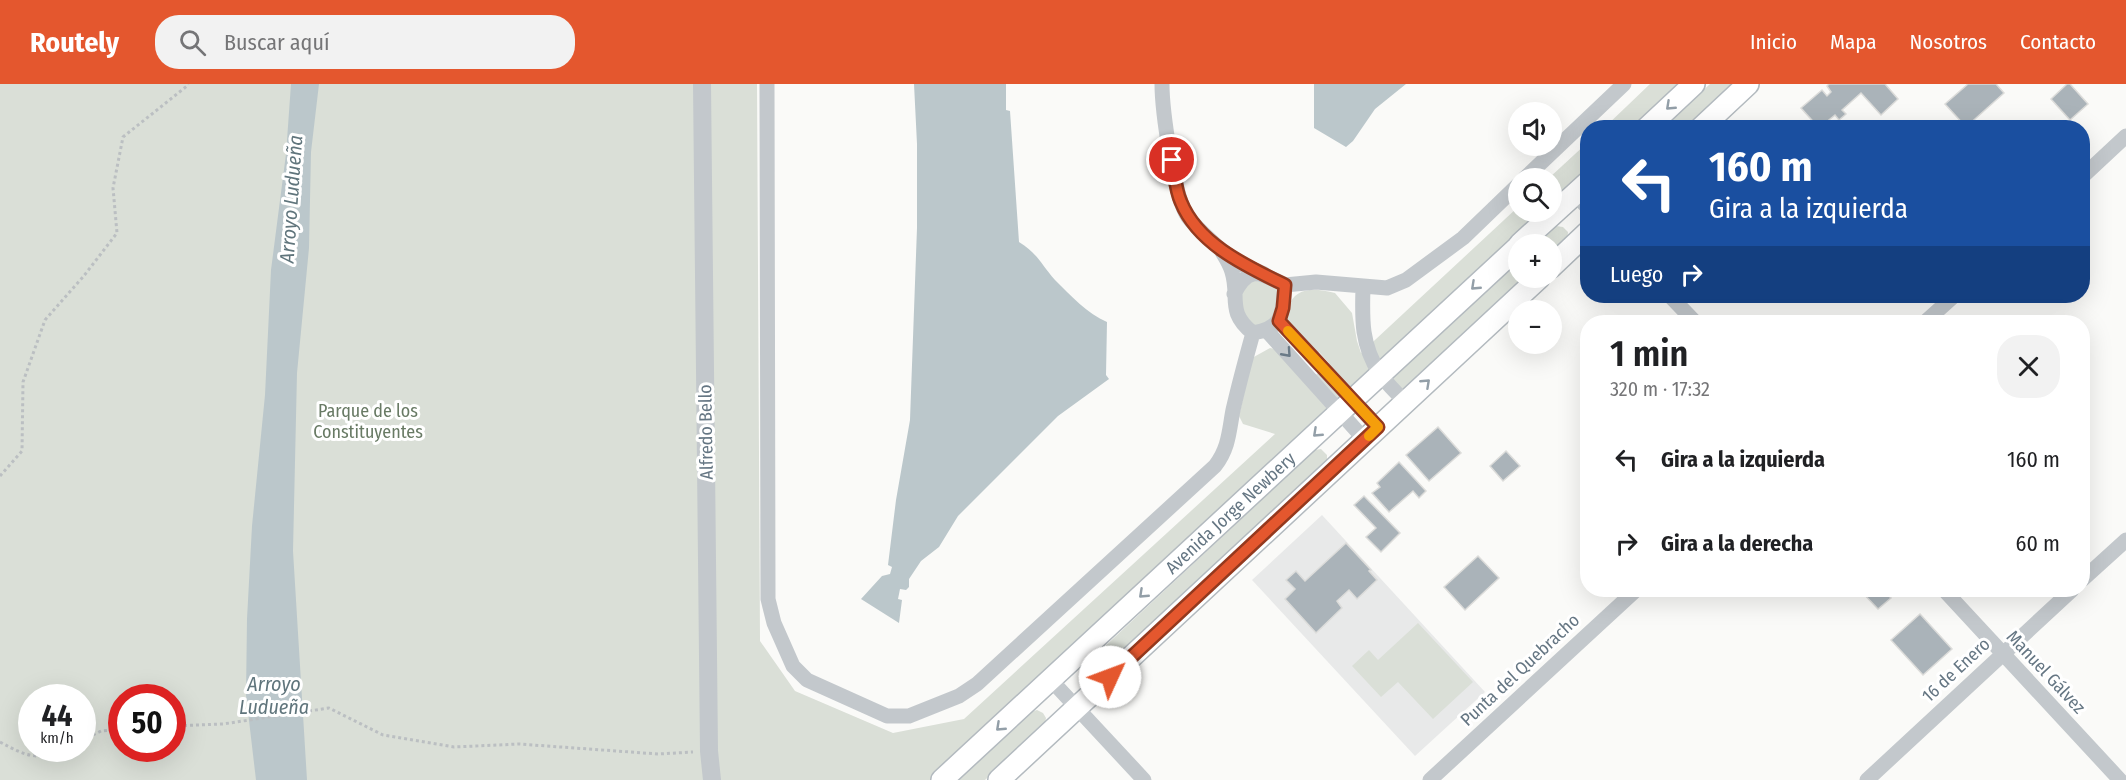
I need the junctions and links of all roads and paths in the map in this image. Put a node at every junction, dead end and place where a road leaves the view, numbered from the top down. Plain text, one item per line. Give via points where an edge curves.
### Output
1 (188, 84) edge
2 (702, 84) edge
3 (767, 84) edge
4 (1162, 84) edge
5 (1694, 84) edge
6 (1748, 84) edge
7 (1618, 87) edge
8 (1584, 120) edge
9 (1656, 120) edge
10 (1710, 120) edge
11 (1580, 124) edge
12 (2126, 136) edge
13 (1535, 168) edge
14 (2090, 170) edge
15 (1508, 195) edge
16 (1580, 197) edge
17 (1534, 234) edge
18 (1580, 240) edge
19 (1221, 250) junction
20 (1508, 256) edge
21 (1562, 257) edge
22 (1264, 274) junction
23 (1285, 285) junction
24 (1363, 287) junction
25 (1528, 288) edge
26 (1233, 294) junction
27 (1677, 303) edge
28 (1946, 303) edge
29 (1688, 315) edge
30 (1932, 315) edge
31 (1266, 328) junction
32 (1380, 374) junction
33 (1405, 402) junction
34 (1346, 406) junction
35 (1371, 434) junction
36 (0, 476) edge
37 (2126, 540) edge
38 (2090, 573) edge
39 (1628, 597) edge
40 (1950, 597) edge
41 (2064, 597) edge
42 (2003, 654) junction
43 (1051, 680) junction
44 (1077, 708) junction
45 (186, 725) edge
46 (0, 742) edge
47 (18, 751) edge
48 (709, 751) junction
49 (712, 780) edge
50 (942, 780) edge
51 (999, 780) edge
52 (1144, 780) edge
53 (1430, 780) edge
54 (1866, 780) edge
55 (2120, 780) edge

1 - 36 path via 123,137 113,189 117,233 45,320 23,382 22,451
2 - 48 street, Alfredo Bello
3 - 31 street via 768,599 793,666 807,680 888,716 909,716 959,696 976,684 1223,457 1233,411
4 - 19 street via 1179,199 1188,217
5 -> 9 main road
6 - 10 main road
7 - 8 street
11 - 13 street
12 - 14 street
15 - 24 street via 1463,238 1406,280 1387,288
16 - 17 main road, Avenida Jorge Newbery
18 - 21 main road
19 - 22 street
19 - 26 street via 1232,273
20 -> 32 main road, Avenida Jorge Newbery
22 - 23 street
22 - 26 street via 1251,273
23 - 24 street via 1316,282
23 - 31 street via 1283,308
24 - 32 street via 1362,326
33 -> 25 main road
26 - 31 street via 1244,326
27 - 29 street
28 - 30 street
31 - 34 street
32 - 33 street
32 - 34 main road, Avenida Jorge Newbery
33 - 35 main road
34 - 35 street
34 -> 43 main road, Avenida Jorge Newbery
35 - 44 main road
37 - 38 street
39 - 53 street, Punta del Quebracho
40 - 42 street, Manuel Gálvez
41 - 42 street, 16 de Enero
42 - 54 street, 16 de Enero
42 - 55 street, Manuel Gálvez
43 - 44 street
43 -> 50 main road, Avenida Jorge Newbery
44 - 51 main road
44 - 52 street
45 - 48 path via 223,724 329,708 383,735 454,747 519,744 658,754
46 - 47 path
48 - 49 street, Alfredo Bello

